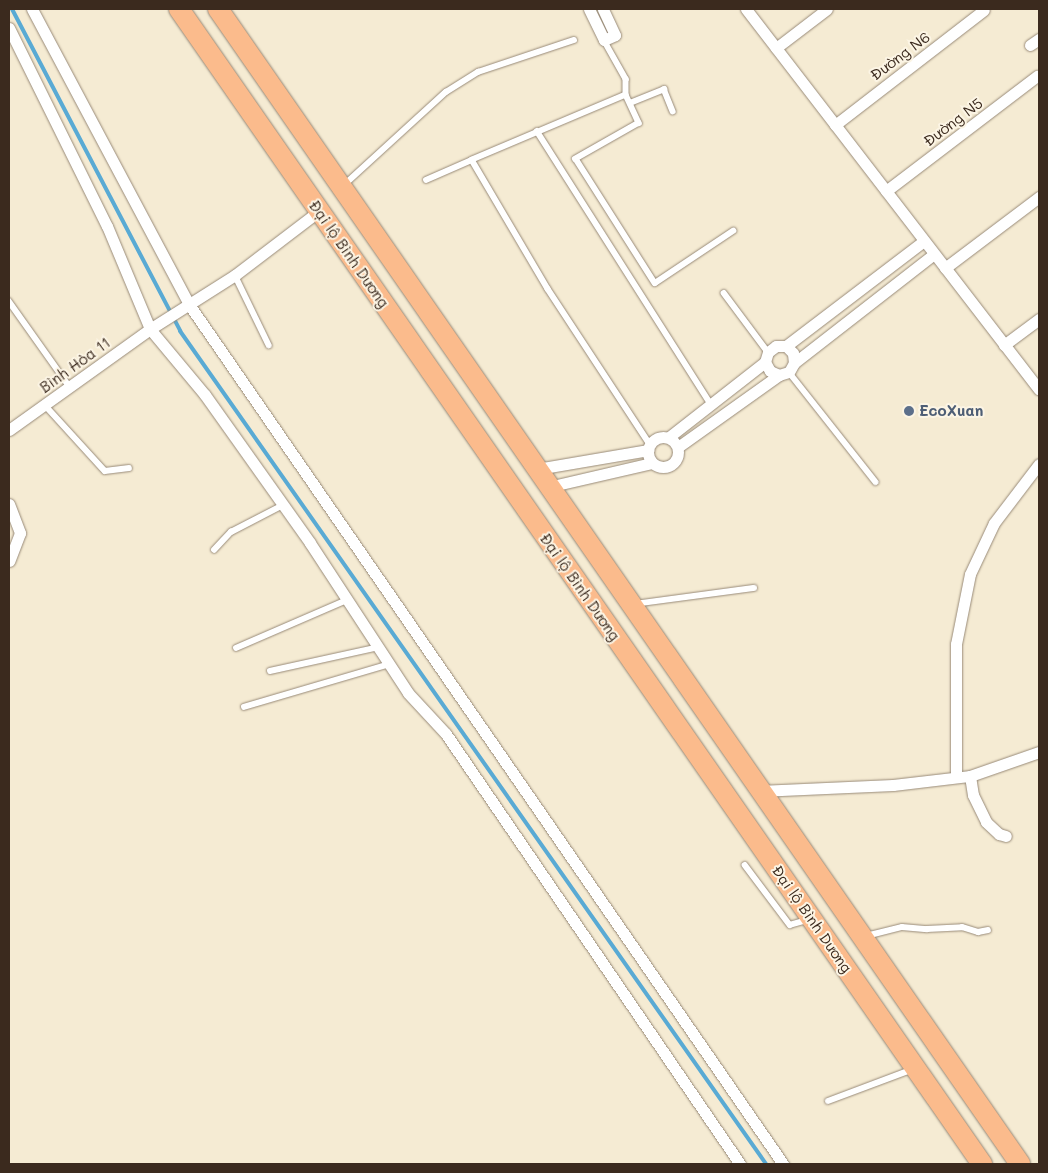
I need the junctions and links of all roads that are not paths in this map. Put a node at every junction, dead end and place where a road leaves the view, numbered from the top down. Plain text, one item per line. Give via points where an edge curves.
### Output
1 (32, 9) edge
2 (179, 9) edge
3 (218, 9) edge
4 (589, 9) edge
5 (603, 9) edge
6 (746, 9) edge
7 (827, 9) edge
8 (984, 10) dead end
9 (9, 28) edge
10 (574, 40) dead end
11 (604, 40) junction
12 (776, 48) junction
13 (1037, 76) dead end
14 (626, 94) junction
15 (630, 102) junction
16 (673, 111) dead end
17 (835, 125) junction
18 (537, 131) junction
19 (472, 160) junction
20 (426, 180) dead end
21 (341, 188) junction
22 (886, 191) junction
23 (1039, 197) edge
24 (319, 211) junction
25 (733, 231) dead end
26 (924, 241) junction
27 (934, 254) junction
28 (945, 268) junction
29 (235, 275) junction
30 (724, 293) dead end
31 (9, 302) edge
32 (188, 304) junction
33 (1039, 319) edge
34 (154, 327) junction
35 (269, 345) dead end
36 (1004, 345) junction
37 (786, 346) junction
38 (766, 357) junction
39 (787, 370) junction
40 (70, 387) junction
41 (1039, 388) edge
42 (712, 404) junction
43 (45, 405) junction
44 (9, 430) edge
45 (669, 437) junction
46 (649, 447) junction
47 (678, 447) junction
48 (652, 463) junction
49 (1039, 464) edge
50 (129, 468) dead end
51 (537, 469) junction
52 (876, 482) dead end
53 (548, 486) junction
54 (511, 488) junction
55 (9, 504) edge
56 (523, 504) junction
57 (283, 506) junction
58 (214, 550) dead end
59 (9, 561) edge
60 (754, 588) dead end
61 (347, 600) junction
62 (630, 604) junction
63 (379, 647) junction
64 (236, 648) dead end
65 (392, 664) junction
66 (270, 670) dead end
67 (244, 707) dead end
68 (1039, 752) edge
69 (956, 776) junction
70 (970, 776) junction
71 (759, 790) junction
72 (1006, 836) dead end
73 (744, 865) dead end
74 (818, 927) junction
75 (988, 930) dead end
76 (862, 937) junction
77 (916, 1069) junction
78 (828, 1101) dead end
79 (740, 1164) edge
80 (783, 1164) edge
81 (982, 1164) edge
82 (1020, 1164) edge

1 - 32 street
2 - 24 highway, Đại lộ Bình Dương
3 - 21 highway, Đại lộ Bình Dương
4 - 11 street
5 - 11 street via 615,35
6 - 12 street
7 - 12 street
8 - 17 street, Đường N6
9 - 34 street
10 - 21 lane via 478,72 446,92
11 - 14 lane via 626,79
12 - 17 street
13 - 22 street, Đường N5
14 - 15 lane
14 - 18 lane
15 - 16 lane via 664,89
15 - 25 lane via 639,123 576,159 656,283
17 - 22 street
18 - 19 lane
18 - 42 lane
19 - 20 lane
19 - 46 lane via 548,289
21 - 24 highway
21 - 51 highway, Đại lộ Bình Dương
22 - 26 street
23 - 28 street
24 - 29 street, Bình Hòa 11
24 - 54 highway, Đại lộ Bình Dương
26 - 27 street
26 - 37 street
27 - 28 street
27 - 39 street
28 - 36 street
29 - 32 street, Bình Hòa 11
29 - 35 lane
30 - 38 lane
31 - 40 lane
32 - 34 street, Bình Hòa 11
32 - 80 street
33 - 36 street
34 - 40 street, Bình Hòa 11
34 - 57 street
36 - 41 street
37 - 38 street via 776,346
37 - 39 street via 793,353
38 - 39 street via 770,371
38 - 42 street
39 - 47 street
39 - 52 lane
40 - 43 street, Bình Hòa 11
42 - 45 street
43 - 44 street, Bình Hòa 11
43 - 50 lane via 105,471
45 - 46 street via 658,437
45 - 47 street
46 - 48 street
46 - 51 street
47 - 48 street via 674,463 659,467
48 - 53 street
49 - 69 street via 994,522 965,591 956,644
51 - 53 highway, Đại lộ Bình Dương
51 - 54 highway
53 - 56 highway
53 - 62 highway, Đại lộ Bình Dương
54 - 56 highway, Đại lộ Bình Dương
55 - 59 street via 20,533
56 - 74 highway, Đại lộ Bình Dương
57 - 58 lane via 231,532
57 - 61 street
60 - 62 lane
61 - 63 street
61 - 64 lane
62 - 71 highway, Đại lộ Bình Dương
63 - 65 street
63 - 66 lane
65 - 67 lane
65 - 79 street via 408,693 446,734
68 - 70 street
69 - 70 street
69 - 71 street via 893,785
70 - 72 street via 973,794 986,822 998,834
71 - 76 highway, Đại lộ Bình Dương
73 - 74 lane via 790,926 804,921
74 - 77 highway, Đại lộ Bình Dương
75 - 76 lane via 902,927
76 - 82 highway, Đại lộ Bình Dương
77 - 78 lane
77 - 81 highway, Đại lộ Bình Dương

